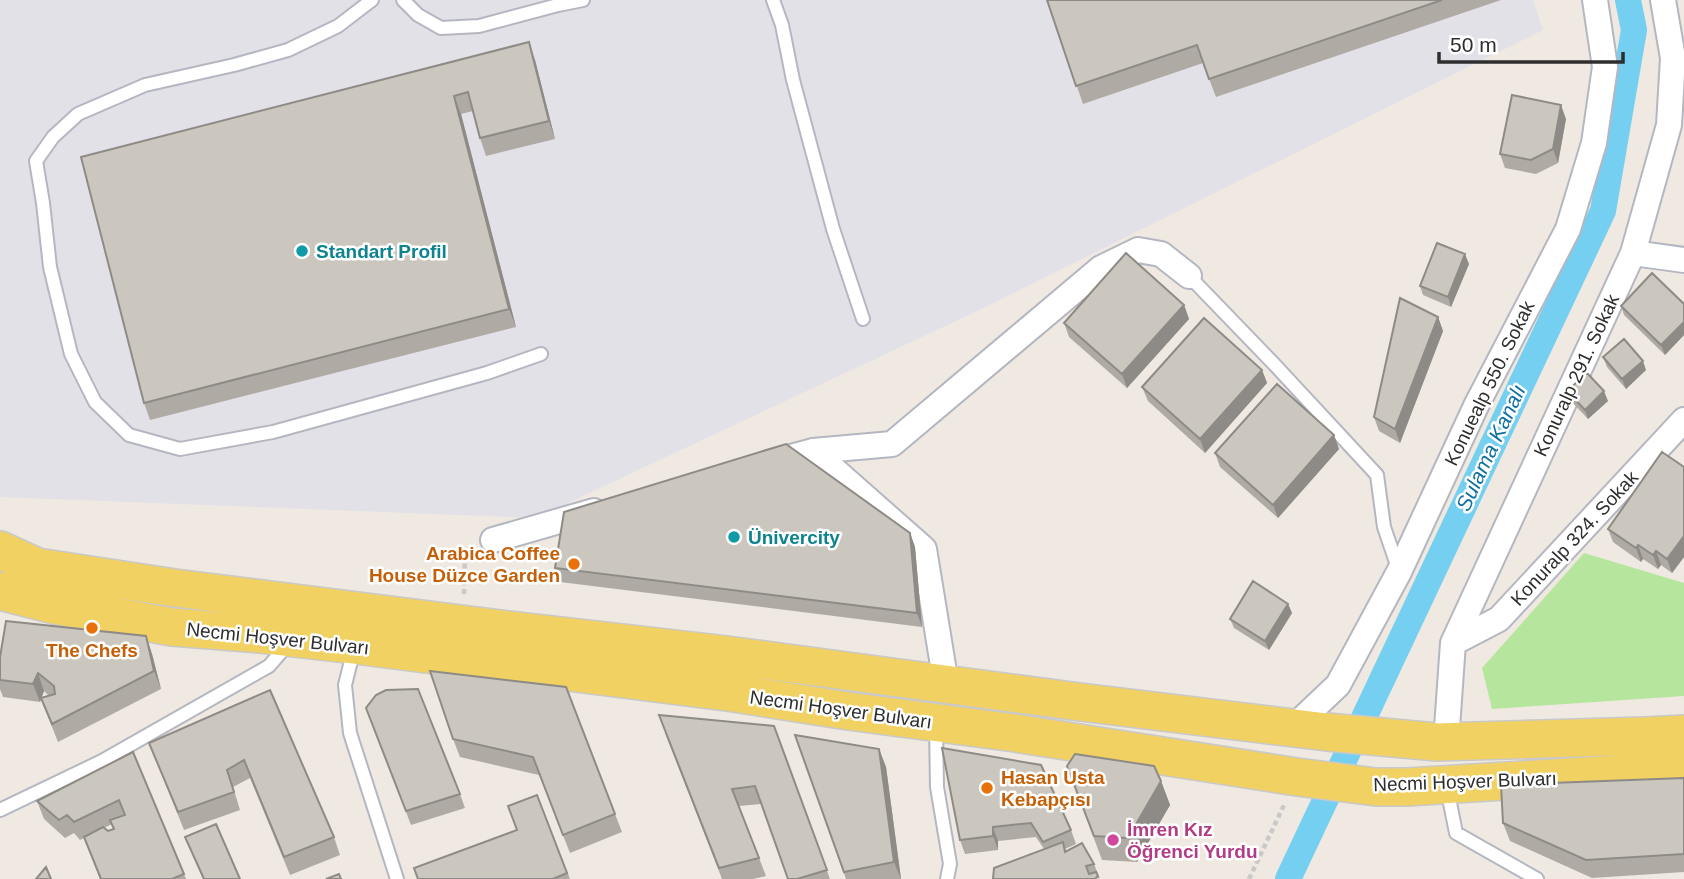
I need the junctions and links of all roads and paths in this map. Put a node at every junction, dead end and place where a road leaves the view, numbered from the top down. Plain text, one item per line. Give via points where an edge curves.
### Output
1 (372, 0) edge
2 (403, 0) edge
3 (583, 0) edge
4 (773, 0) edge
5 (1595, 0) edge
6 (1663, 0) edge
7 (1633, 253) junction
8 (1684, 260) edge
9 (1189, 276) joint
10 (863, 319) dead end
11 (541, 354) dead end
12 (1684, 420) edge
13 (813, 451) junction
14 (751, 467) edge
15 (611, 506) edge
16 (493, 540) joint
17 (0, 550) edge
18 (1399, 572) junction
19 (0, 591) edge
20 (464, 625) junction
21 (293, 639) junction
22 (1453, 643) junction
23 (355, 645) junction
24 (946, 684) junction
25 (936, 723) junction
26 (1283, 727) junction
27 (1684, 734) edge
28 (1441, 742) junction
29 (1684, 770) edge
30 (1297, 777) junction
31 (1446, 785) junction
32 (0, 810) edge
33 (397, 879) edge
34 (947, 879) edge
35 (1249, 879) edge
36 (1537, 879) edge

1 - 11 lane via 338,26 288,50 145,85 78,114 53,136 36,161 50,267 71,354 95,402 129,435 180,449 273,432
2 - 3 lane via 441,28 479,26
4 - 10 lane via 833,229
5 - 18 street, Konuealp 550. Sokak via 1605,67 1594,143 1567,229 1476,406
6 - 7 street, Konuralp 291. Sokak via 1673,58 1669,125
7 - 8 street
7 - 22 street, Konuralp 291. Sokak
9 - 13 street via 1161,254 1138,250 1101,268 892,444
9 - 18 lane via 1377,475 1384,527
12 - 22 street, Konuralp 324. Sokak via 1499,619
13 - 14 street
13 - 24 street via 924,549
15 - 16 street
16 - 20 path via 465,551
17 - 20 main road, Necmi Hoşver Bulvarı via 50,569
18 - 26 street, Konuealp 550. Sokak via 1338,685 1300,721
19 - 21 main road, Necmi Hoşver Bulvarı via 54,606 172,627
20 - 24 main road, Necmi Hoşver Bulvarı
21 - 23 main road, Necmi Hoşver Bulvarı
21 - 32 lane via 269,666 102,761
22 - 28 street, Konuralp 291. Sokak
23 - 25 main road, Necmi Hoşver Bulvarı
23 - 33 lane via 345,685 350,733
24 - 26 main road, Necmi Hoşver Bulvarı
25 - 30 main road, Necmi Hoşver Bulvarı
25 - 34 lane via 937,787 950,864
26 - 28 main road, Necmi Hoşver Bulvarı
27 - 28 main road, Necmi Hoşver Bulvarı
29 - 31 main road, Necmi Hoşver Bulvarı
30 - 31 main road, Necmi Hoşver Bulvarı via 1376,787
30 - 35 path
31 - 36 lane via 1456,833

